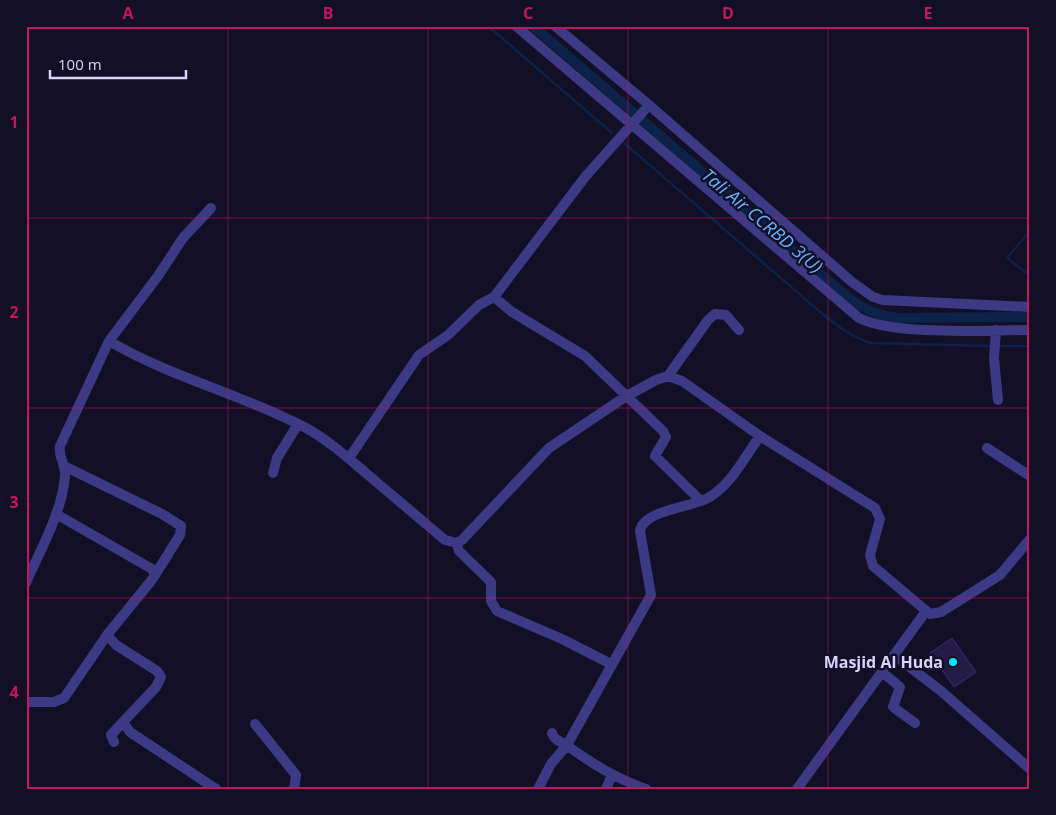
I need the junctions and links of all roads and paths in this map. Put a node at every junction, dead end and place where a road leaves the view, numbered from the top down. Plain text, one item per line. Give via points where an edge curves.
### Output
1 (516, 26) edge
2 (555, 26) edge
3 (647, 107) junction
4 (634, 122) junction
5 (211, 208) dead end
6 (494, 296) junction
7 (1030, 307) edge
8 (739, 330) dead end
9 (1030, 330) edge
10 (109, 341) junction
11 (995, 341) junction
12 (668, 376) junction
13 (625, 397) junction
14 (998, 400) dead end
15 (298, 424) junction
16 (760, 436) junction
17 (987, 448) dead end
18 (348, 458) junction
19 (64, 466) junction
20 (273, 473) dead end
21 (1030, 476) edge
22 (701, 501) junction
23 (56, 514) junction
24 (1030, 539) edge
25 (456, 542) junction
26 (155, 575) junction
27 (26, 583) edge
28 (926, 611) junction
29 (107, 635) junction
30 (894, 655) junction
31 (611, 664) junction
32 (882, 672) junction
33 (26, 702) edge
34 (123, 722) junction
35 (915, 723) dead end
36 (255, 724) dead end
37 (552, 733) dead end
38 (114, 742) dead end
39 (567, 745) junction
40 (1030, 769) edge
41 (612, 775) junction
42 (216, 789) edge
43 (294, 789) edge
44 (538, 789) edge
45 (606, 789) edge
46 (646, 789) edge
47 (796, 789) edge

1 - 4 street
2 - 3 street
3 - 4 street
3 - 7 street via 873,297 905,302
4 - 6 street via 585,178
4 - 11 street via 859,318 870,324
5 - 10 street via 183,238
6 - 13 street via 512,312 585,356
6 - 18 street via 419,355
8 - 12 street via 726,315 715,314
9 - 11 street
10 - 15 street via 158,367 243,398
10 - 19 street via 62,441 59,452
11 - 14 street
12 - 13 street
12 - 16 street via 682,381
13 - 22 street via 666,434 655,453 656,458
13 - 25 street via 549,448 468,535
15 - 18 street
15 - 20 street via 277,458
16 - 22 street via 723,487
16 - 28 street via 874,508 880,520 870,556 873,566
17 - 21 street
18 - 25 street via 445,540
19 - 23 street via 66,476
19 - 26 street via 181,526 180,535
22 - 31 street via 668,510 641,526 652,590
23 - 26 street via 132,556 152,569
23 - 27 street
24 - 28 street via 1000,575 990,582 941,612
25 - 31 street via 459,551 491,582 491,601 498,611
26 - 29 street
28 - 30 street
29 - 33 street via 64,698 54,702
29 - 34 street via 161,677 156,687
30 - 32 street
30 - 40 street via 941,691
31 - 39 street
32 - 35 street via 900,687 893,707
32 - 47 street
34 - 38 street via 111,735
34 - 42 street via 130,732
36 - 43 street via 296,776
37 - 39 street via 554,738
39 - 41 street
39 - 44 street via 551,764
41 - 45 street
41 - 46 street

